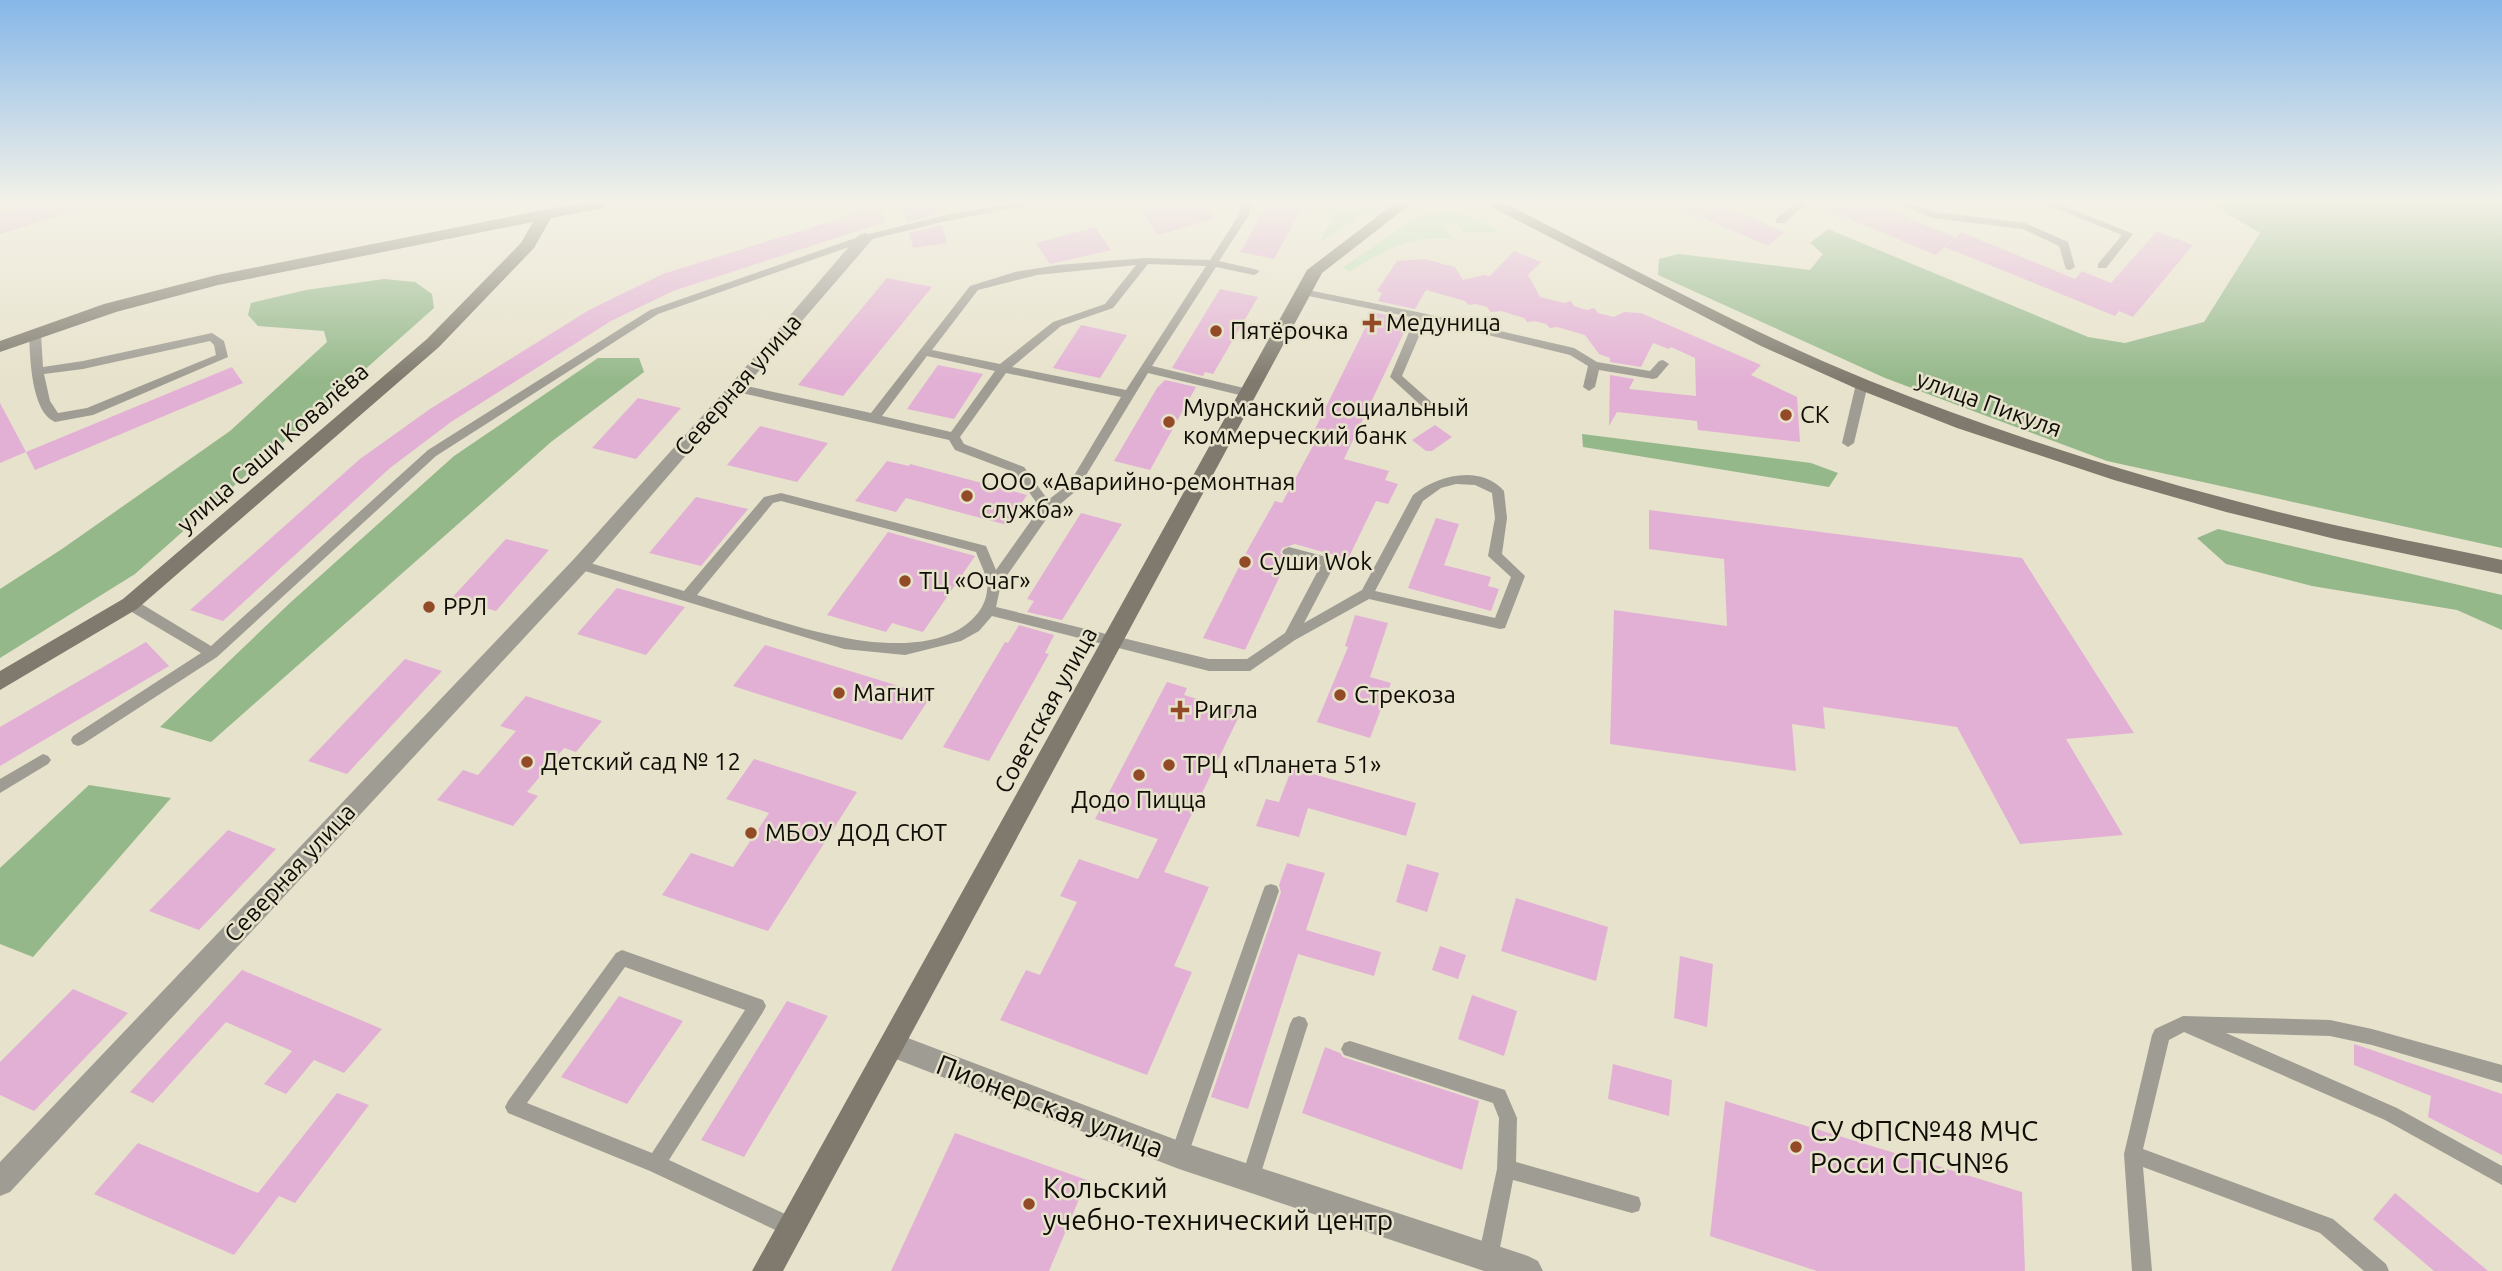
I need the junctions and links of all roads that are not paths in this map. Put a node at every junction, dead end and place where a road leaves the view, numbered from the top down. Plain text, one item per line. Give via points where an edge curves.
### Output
1 (306, 262) edge
2 (511, 262) edge
3 (795, 262) edge
4 (843, 262) edge
5 (1131, 262) edge
6 (1144, 262) edge
7 (1190, 262) edge
8 (1325, 262) edge
9 (1606, 262) edge
10 (2069, 262) edge
11 (2105, 262) edge
12 (1213, 263) junction
13 (2102, 266) dead end
14 (2070, 267) dead end
15 (1254, 272) dead end
16 (1303, 292) junction
17 (1422, 316) junction
18 (35, 334) junction
19 (0, 347) edge
20 (924, 352) junction
21 (1663, 363) dead end
22 (1594, 365) junction
23 (1004, 367) junction
24 (1145, 368) junction
25 (39, 371) junction
26 (1861, 384) junction
27 (1589, 387) dead end
28 (737, 388) junction
29 (1248, 393) junction
30 (1129, 395) junction
31 (1433, 410) dead end
32 (874, 418) junction
33 (954, 437) junction
34 (1848, 443) dead end
35 (1047, 508) junction
36 (1289, 552) dead end
37 (580, 565) junction
38 (2502, 567) edge
39 (994, 583) junction
40 (1367, 594) junction
41 (688, 596) junction
42 (130, 604) junction
43 (989, 610) junction
44 (1290, 637) junction
45 (1114, 640) junction
46 (212, 653) junction
47 (0, 681) edge
48 (78, 740) dead end
49 (43, 760) dead end
50 (0, 787) edge
51 (1271, 891) dead end
52 (1299, 1024) dead end
53 (2183, 1024) junction
54 (892, 1045) junction
55 (1350, 1049) dead end
56 (2502, 1074) edge
57 (2133, 1154) junction
58 (1179, 1155) junction
59 (656, 1164) junction
60 (1506, 1169) junction
61 (2502, 1176) edge
62 (1250, 1179) junction
63 (0, 1182) edge
64 (1632, 1204) dead end
65 (791, 1227) junction
66 (1488, 1258) junction
67 (767, 1271) edge
68 (1528, 1271) edge
69 (2142, 1271) edge
70 (2379, 1271) edge

1 - 18 street via 110,308
2 - 42 street, улица Саши Ковалёва via 433,343
3 - 46 lane via 654,312 432,453
4 - 28 street, Северная улица
5 - 20 lane via 1050,270 974,288
6 - 23 lane via 1109,306 1057,324
7 - 12 lane
8 - 16 street, Советская улица via 1315,270
9 - 26 street, улица Пикуля
10 - 14 lane
11 - 13 lane
12 - 15 lane
12 - 24 lane
16 - 17 lane
16 - 29 street, Советская улица
17 - 22 lane via 1574,352
17 - 31 lane via 1396,377
18 - 19 street
18 - 25 lane
20 - 23 lane
20 - 32 lane
21 - 22 lane via 1653,375
22 - 27 lane
23 - 30 lane
23 - 33 lane
24 - 29 lane
24 - 30 lane
25 - 25 lane via 47,410 55,418 89,412 222,357 220,344 212,337 71,369
26 - 34 lane
26 - 38 street, улица Пикуля via 2098,469 2280,519
28 - 32 lane
28 - 37 street, Северная улица
29 - 45 street, Советская улица
30 - 35 lane via 1073,487
32 - 33 lane
33 - 35 lane via 959,447 1020,470
35 - 39 lane
36 - 44 lane via 1329,562
37 - 41 lane
37 - 63 street, Северная улица
39 - 41 lane via 981,549 781,497 769,500
39 - 43 lane
40 - 40 lane via 1418,498 1429,487 1468,478 1497,491 1501,518 1495,556 1518,576 1500,624
40 - 44 lane
41 - 43 lane via 844,644 905,650 956,637 974,627
42 - 46 lane
42 - 47 street, улица Саши Ковалёва
43 - 45 lane
44 - 45 lane via 1250,665 1232,667
45 - 54 street, Советская улица
46 - 48 lane
49 - 50 lane
51 - 58 lane
52 - 62 lane
53 - 56 lane via 2330,1028
53 - 57 lane via 2161,1035
53 - 61 lane via 2391,1114
54 - 58 street, Пионерская улица
54 - 65 street, Советская улица
55 - 60 lane via 1499,1097 1508,1118
57 - 69 lane
57 - 70 lane via 2326,1226
58 - 62 street, Пионерская улица
59 - 59 lane via 514,1107 622,958 757,1006
59 - 65 lane
60 - 64 lane
60 - 66 lane
62 - 66 street, Пионерская улица
65 - 67 street, Советская улица
66 - 68 street, Пионерская улица

